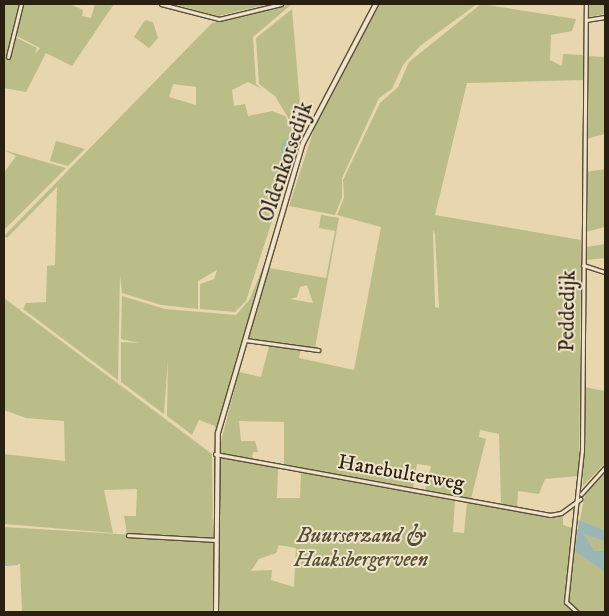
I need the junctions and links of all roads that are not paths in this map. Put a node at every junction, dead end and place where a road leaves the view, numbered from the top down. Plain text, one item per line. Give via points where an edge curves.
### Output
1 (21, 4) edge
2 (161, 4) edge
3 (281, 4) edge
4 (376, 4) edge
5 (586, 4) edge
6 (605, 17) edge
7 (586, 20) junction
8 (8, 57) dead end
9 (583, 264) junction
10 (605, 272) edge
11 (245, 340) junction
12 (318, 350) dead end
13 (215, 454) junction
14 (605, 467) edge
15 (579, 498) junction
16 (128, 535) dead end
17 (215, 540) junction
18 (216, 612) edge
19 (577, 612) edge

1 - 8 street
2 - 3 street via 219,19
4 - 11 street, Oldenkotsedijk via 305,138
5 - 7 street, Peddedijk
6 - 7 street
7 - 9 street, Peddedijk
9 - 10 street
9 - 15 street, Peddedijk
11 - 12 street
11 - 13 street, Oldenkotsedijk
13 - 15 street, Hanebulterweg via 550,515 561,513
13 - 17 street, Oldenkotsedijk
14 - 15 street, Hanebulterweg
15 - 19 street, Peddedijk via 566,602
16 - 17 street
17 - 18 street, Oldenkotsedijk

